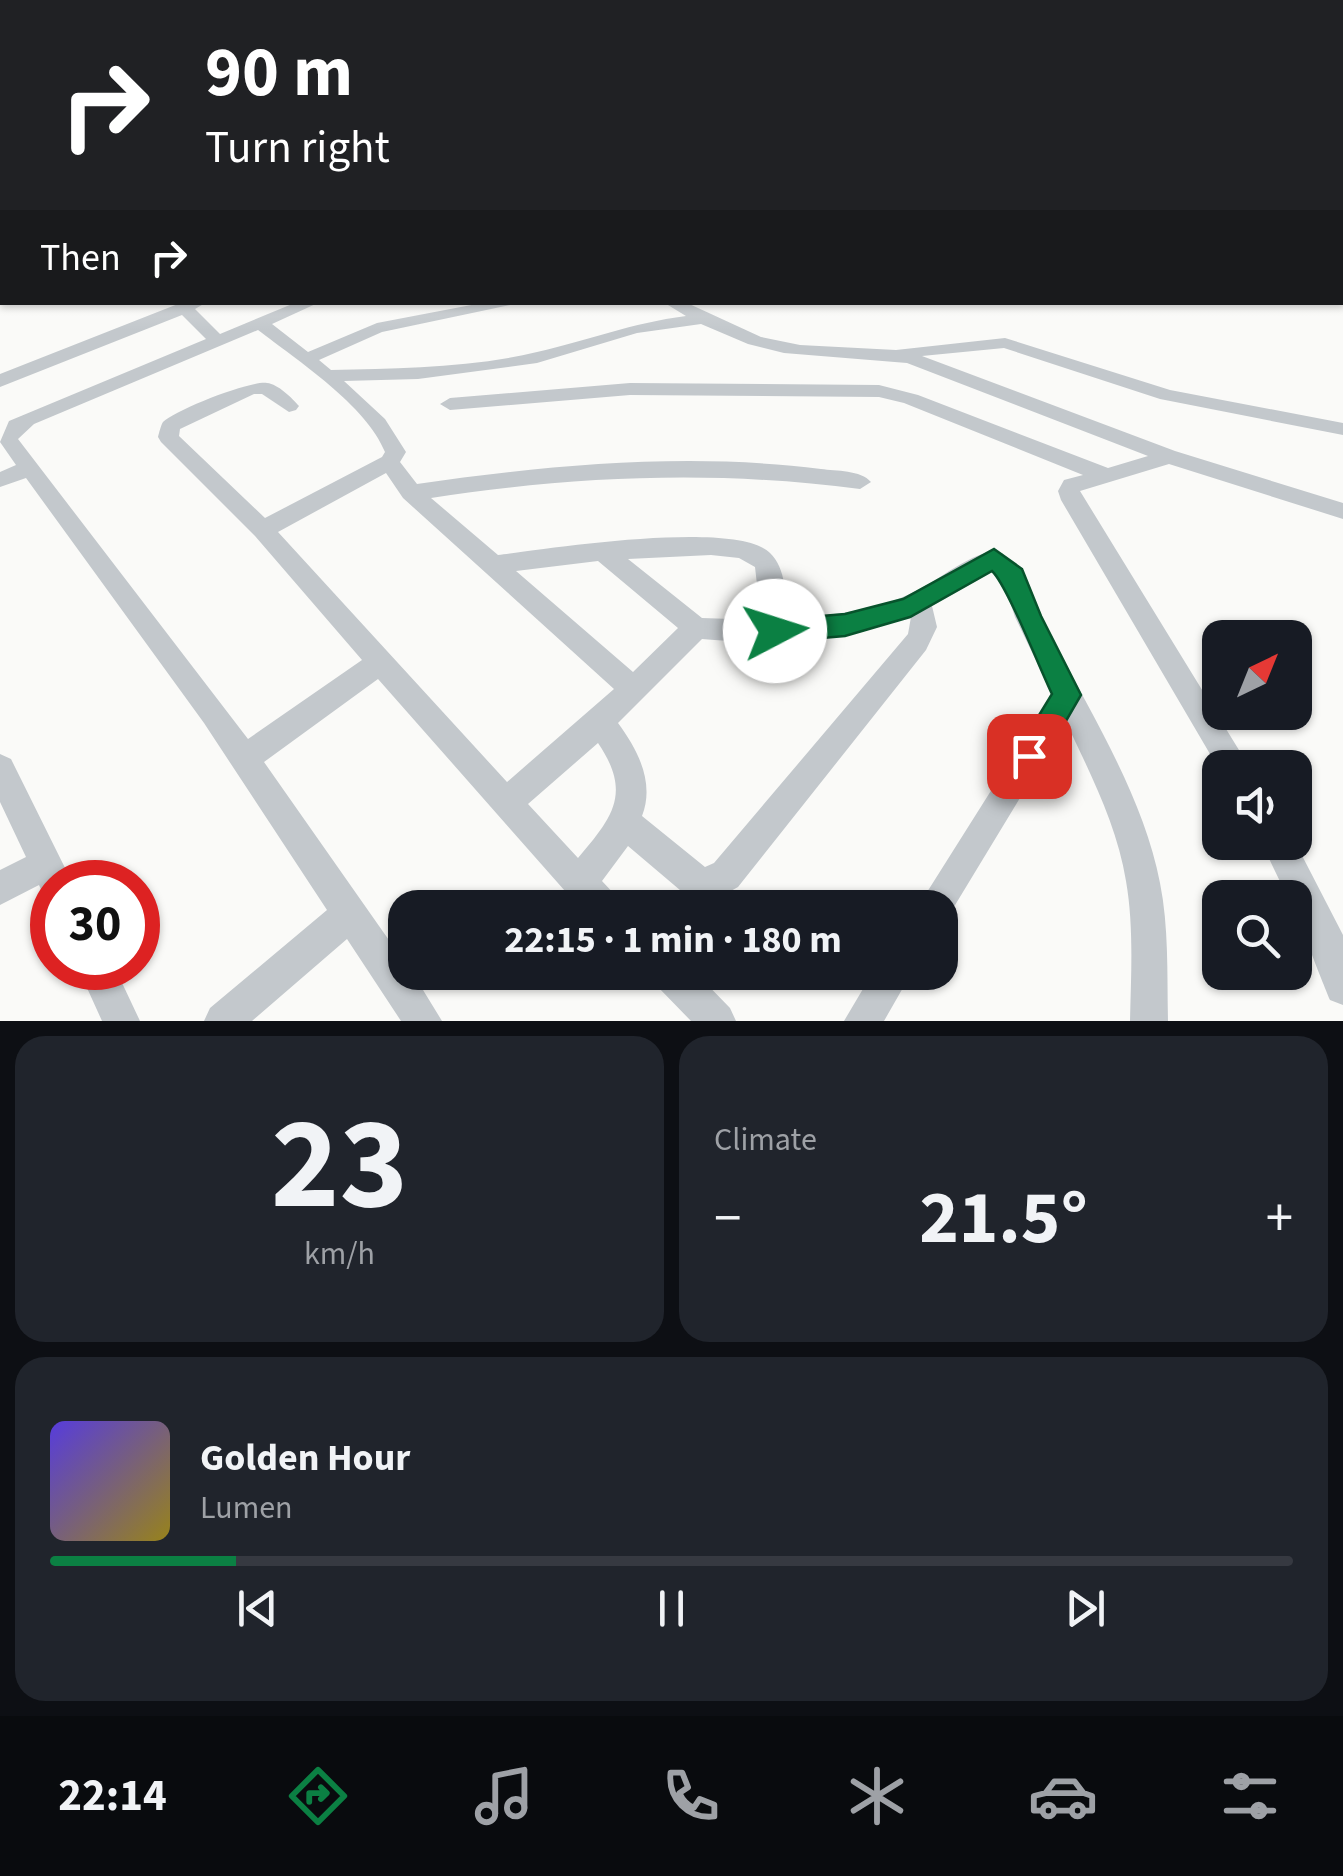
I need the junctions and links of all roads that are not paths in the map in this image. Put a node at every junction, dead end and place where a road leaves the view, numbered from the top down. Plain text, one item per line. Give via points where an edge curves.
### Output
1 (191, 305) edge
2 (305, 305) edge
3 (500, 305) edge
4 (678, 305) edge
5 (706, 318) junction
6 (262, 324) junction
7 (218, 341) junction
8 (894, 354) junction
9 (306, 359) junction
10 (326, 376) junction
11 (0, 381) edge
12 (450, 404) dead end
13 (289, 406) dead end
14 (1343, 428) edge
15 (1168, 456) junction
16 (389, 462) junction
17 (30, 468) junction
18 (1107, 476) junction
19 (0, 480) edge
20 (860, 482) dead end
21 (412, 493) junction
22 (1343, 511) edge
23 (263, 530) junction
24 (603, 552) junction
25 (495, 565) junction
26 (918, 604) junction
27 (696, 628) junction
28 (775, 631) junction
29 (382, 662) junction
30 (631, 687) junction
31 (1067, 695) junction
32 (600, 722) junction
33 (1223, 750) edge
34 (245, 758) junction
35 (0, 769) edge
36 (506, 803) junction
37 (627, 824) junction
38 (44, 860) edge
39 (1287, 860) edge
40 (30, 879) edge
41 (579, 883) junction
42 (0, 888) edge
43 (586, 890) edge
44 (945, 890) edge
45 (350, 912) junction
46 (1343, 987) edge
47 (106, 990) edge
48 (687, 990) edge
49 (883, 990) edge
50 (121, 1021) edge
51 (224, 1021) edge
52 (424, 1021) edge
53 (717, 1021) edge
54 (864, 1021) edge
55 (1149, 1021) edge

1 - 7 street
1 - 11 street
2 - 6 street
3 - 9 street via 376,328
4 - 5 street
5 - 8 street via 779,348
5 - 10 street via 635,328 537,358
6 - 7 street
6 - 9 street
7 - 17 street via 16,426 8,439
8 - 14 street via 1005,344 1167,395
8 - 15 street
9 - 10 street
10 - 16 street via 389,434 396,452
12 - 18 street via 630,389 879,391
13 - 23 street via 266,388 251,389 167,432
15 - 18 street
15 - 22 street
16 - 21 street
16 - 23 street
17 - 19 street
17 - 34 street
18 - 33 street via 1072,484 1072,500
20 - 21 street via 737,469 588,469
21 - 25 street
23 - 29 street
24 - 25 street
24 - 27 street
24 - 28 street via 691,548 757,554 769,572
25 - 30 street
26 - 28 street via 845,625
26 - 31 street via 985,562 1004,564
26 - 37 street via 926,628 917,642 726,875 699,884
27 - 28 street
27 - 30 street
29 - 34 street
29 - 36 street
30 - 32 street
31 - 44 street
31 - 55 street via 1138,860
32 - 36 street
32 - 37 street via 633,776
34 - 45 street
35 - 38 street
36 - 41 street
37 - 41 street
39 - 46 street via 1324,931
40 - 42 street
41 - 43 street
45 - 51 street
45 - 52 street
47 - 50 street
48 - 53 street
49 - 54 street

